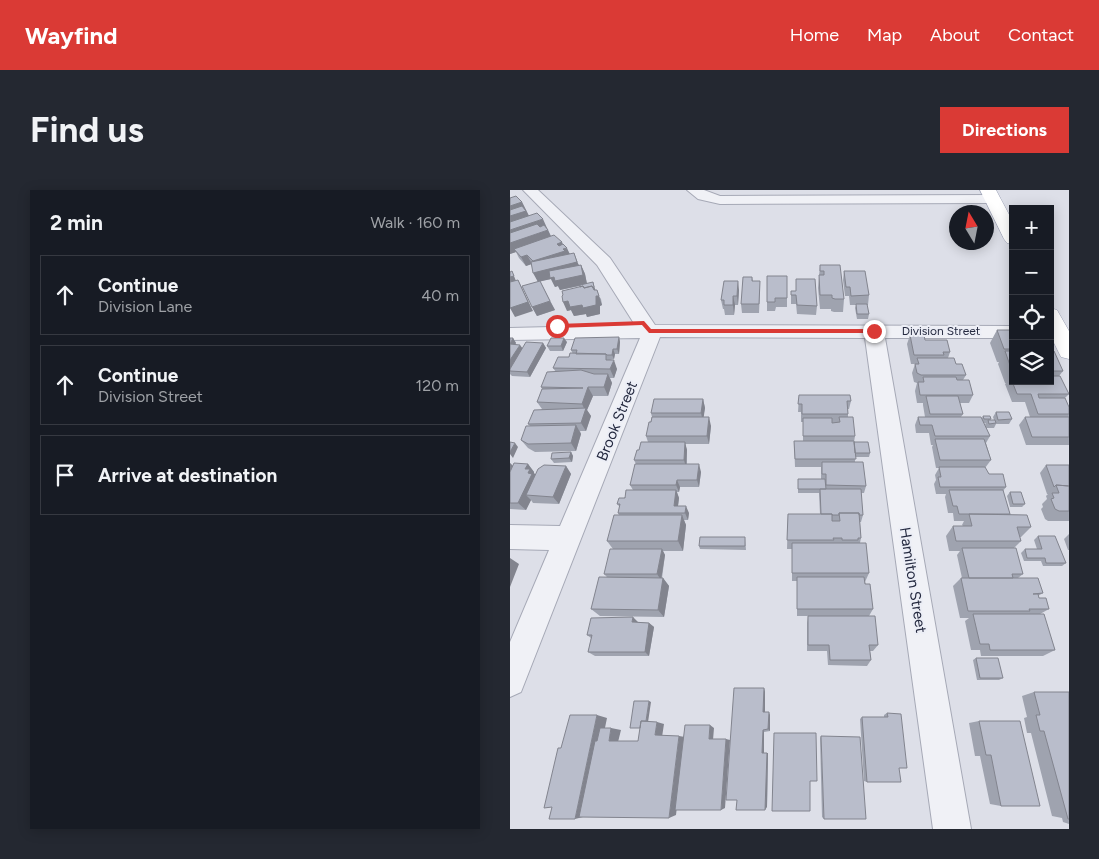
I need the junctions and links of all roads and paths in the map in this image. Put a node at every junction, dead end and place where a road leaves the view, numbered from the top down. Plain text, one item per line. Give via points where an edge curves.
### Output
1 (530, 190) edge
2 (694, 190) edge
3 (991, 194) edge
4 (1009, 231) edge
5 (510, 321) edge
6 (647, 327) junction
7 (874, 331) junction
8 (1009, 332) edge
9 (510, 334) edge
10 (510, 536) edge
11 (568, 538) junction
12 (510, 681) edge
13 (952, 829) edge

1 - 6 street via 604,262
2 - 3 street via 710,199 720,200
3 - 4 main road
5 - 6 street via 530,325
6 - 7 street, Division Street
6 - 9 street, Division Street
6 - 11 street, Brook Street via 649,343
7 - 8 street, Division Street
7 - 13 street, Hamilton Street
10 - 11 street
11 - 12 street, Brook Street

